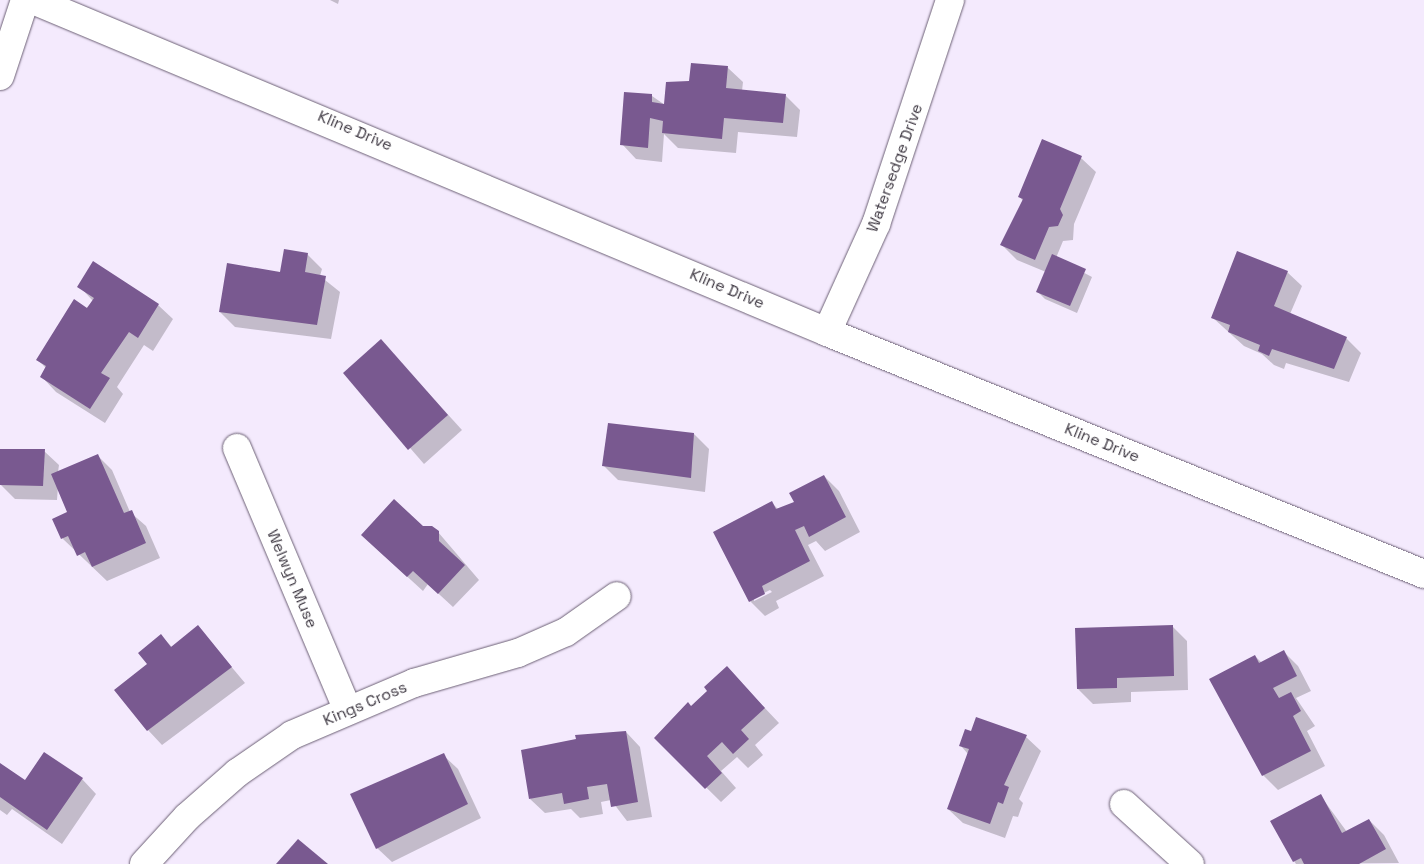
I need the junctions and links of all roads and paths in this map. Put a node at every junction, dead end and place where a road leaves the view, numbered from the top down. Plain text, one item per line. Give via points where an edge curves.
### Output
1 (25, 0) edge
2 (33, 0) edge
3 (950, 0) edge
4 (0, 76) edge
5 (826, 332) junction
6 (237, 448) dead end
7 (1424, 574) edge
8 (617, 596) dead end
9 (347, 709) junction
10 (1124, 804) dead end
11 (144, 864) edge
12 (1190, 864) edge

1 - 4 street
2 - 5 street, Kline Drive
3 - 5 street, Watersedge Drive via 876,224
5 - 7 street, Kline Drive
6 - 9 street, Welwyn Muse
8 - 9 street, Kings Cross via 566,632 518,653 414,683
9 - 11 street, Kings Cross via 292,736 237,773 187,817
10 - 12 street

